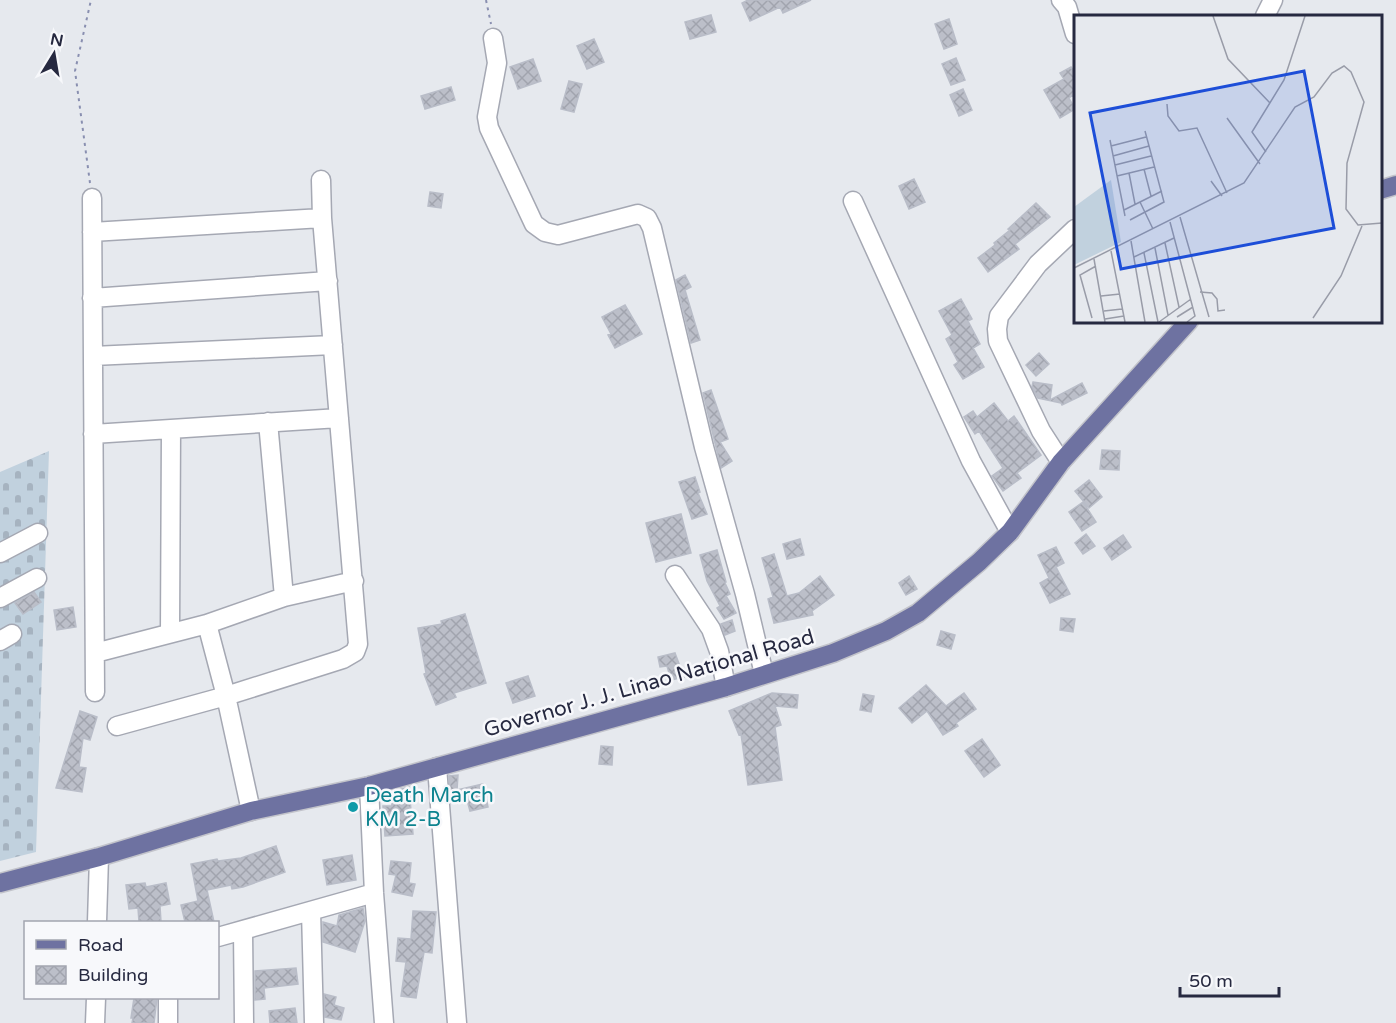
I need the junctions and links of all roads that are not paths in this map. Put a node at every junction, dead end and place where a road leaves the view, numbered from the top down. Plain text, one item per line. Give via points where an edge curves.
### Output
1 (1061, 0) edge
2 (1273, 0) edge
3 (1266, 15) edge
4 (1074, 31) edge
5 (493, 38) road end
6 (321, 180) dead end
7 (1396, 185) edge
8 (1381, 190) edge
9 (92, 198) road end
10 (853, 201) dead end
11 (322, 218) junction
12 (1074, 230) edge
13 (92, 232) junction
14 (328, 280) junction
15 (92, 298) junction
16 (1188, 322) edge
17 (333, 345) junction
18 (93, 357) junction
19 (339, 418) junction
20 (268, 422) junction
21 (171, 429) junction
22 (93, 434) junction
23 (1061, 462) junction
24 (1010, 532) junction
25 (38, 533) dead end
26 (0, 553) edge
27 (675, 575) dead end
28 (38, 578) dead end
29 (354, 580) junction
30 (284, 597) junction
31 (0, 598) edge
32 (207, 624) junction
33 (170, 632) junction
34 (95, 653) junction
35 (764, 674) junction
36 (726, 687) junction
37 (95, 692) dead end
38 (226, 696) junction
39 (117, 726) dead end
40 (437, 767) junction
41 (369, 786) junction
42 (251, 811) junction
43 (99, 857) junction
44 (0, 883) edge
45 (374, 893) junction
46 (311, 911) junction
47 (97, 921) edge
48 (243, 931) junction
49 (219, 937) edge
50 (96, 999) edge
51 (168, 999) edge
52 (96, 1023) edge
53 (168, 1023) edge
54 (244, 1023) edge
55 (314, 1023) edge
56 (384, 1023) edge
57 (457, 1023) edge

1 - 4 street
2 - 3 street
5 - 35 street via 497,63 487,117 534,224 558,235 638,214 647,218 652,228
6 - 11 street
7 - 8 main road
9 - 13 street
10 - 24 street via 971,461
11 - 13 street
11 - 14 street
12 - 23 street via 1038,264 999,316 997,330 998,341 1041,431
13 - 15 street
14 - 15 street
14 - 17 street
15 - 18 street
16 - 23 main road, Governor J. J. Linao National Road
17 - 18 street
17 - 19 street
18 - 22 street
19 - 20 street
19 - 29 street
20 - 21 street
20 - 30 street
21 - 22 street
21 - 33 street
22 - 34 street
23 - 24 main road, Governor J. J. Linao National Road
24 - 35 main road, Governor J. J. Linao National Road via 918,613 832,653
25 - 26 street
27 - 36 street via 711,628
28 - 31 street
29 - 30 street
29 - 38 street via 358,644 355,652
30 - 32 street
32 - 33 street
32 - 38 street
33 - 34 street
34 - 37 street
35 - 36 main road, Governor J. J. Linao National Road
36 - 40 main road, Governor J. J. Linao National Road
38 - 39 street
38 - 42 street
40 - 41 main road, Governor J. J. Linao National Road
40 - 57 street
41 - 42 main road, Governor J. J. Linao National Road
41 - 45 street
42 - 43 main road, Governor J. J. Linao National Road
43 - 44 main road, Governor J. J. Linao National Road
43 - 47 street
45 - 46 street
45 - 56 street
46 - 48 street
46 - 55 street
48 - 49 street
48 - 54 street
50 - 52 street
51 - 53 street

